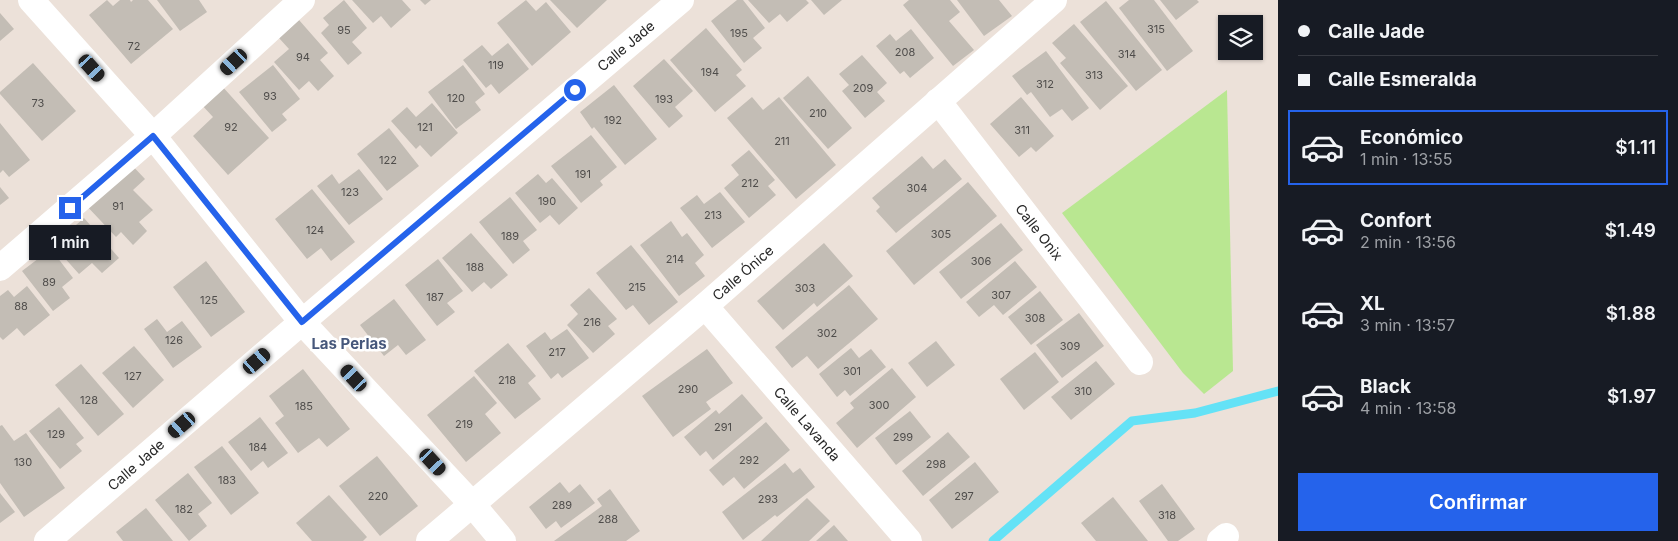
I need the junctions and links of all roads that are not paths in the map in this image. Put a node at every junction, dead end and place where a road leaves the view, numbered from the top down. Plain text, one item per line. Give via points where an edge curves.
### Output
1 (31, 0) edge
2 (302, 0) edge
3 (681, 0) edge
4 (1054, 0) edge
5 (938, 101) junction
6 (153, 136) junction
7 (0, 268) edge
8 (705, 306) junction
9 (302, 322) junction
10 (1140, 362) dead end
11 (472, 504) junction
12 (47, 541) edge
13 (429, 541) edge
14 (503, 541) edge
15 (909, 541) edge

1 - 6 street
2 - 6 street
3 - 9 street, Calle Jade
4 - 5 street, Calle Ónice
5 - 8 street, Calle Ónice
5 - 10 street, Calle Onix
6 - 7 street
6 - 9 street
8 - 11 street, Calle Ónice
8 - 15 street, Calle Lavanda
9 - 11 street
9 - 12 street, Calle Jade
11 - 13 street, Calle Ónice
11 - 14 street

